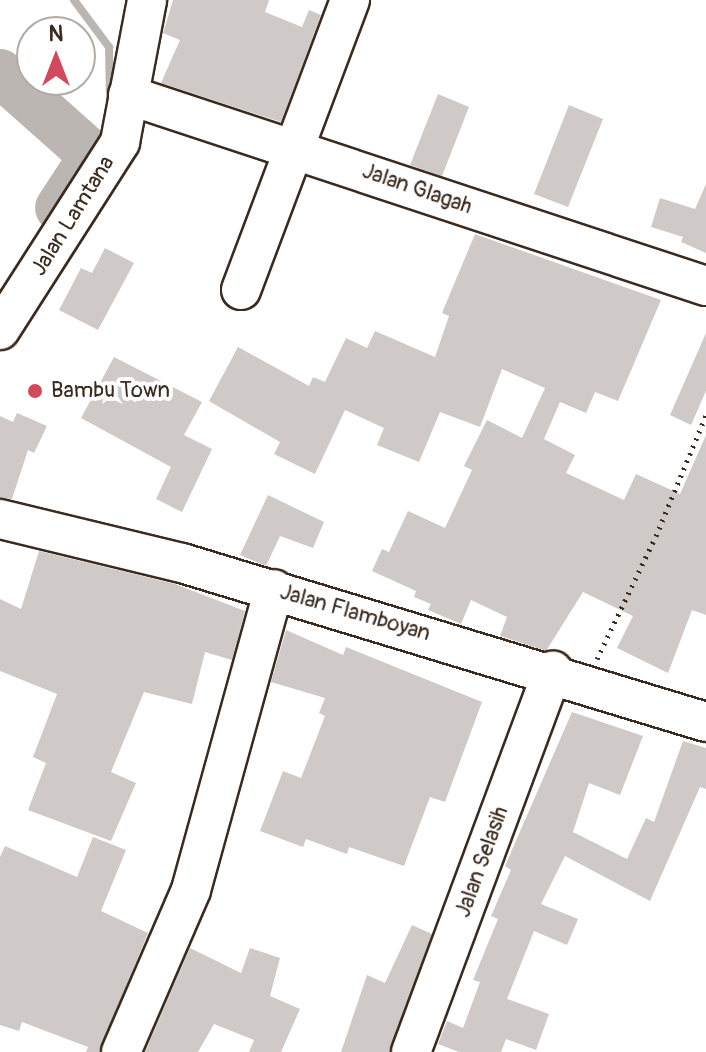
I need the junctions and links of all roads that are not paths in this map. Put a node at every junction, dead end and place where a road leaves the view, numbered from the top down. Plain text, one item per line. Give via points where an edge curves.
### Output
1 (147, 0) edge
2 (350, 0) edge
3 (128, 95) junction
4 (295, 148) junction
5 (706, 286) edge
6 (241, 290) dead end
7 (0, 330) edge
8 (0, 519) edge
9 (274, 589) junction
10 (569, 676) junction
11 (706, 722) edge
12 (121, 1052) edge
13 (411, 1052) edge

1 - 3 street, Jalan Lamtana
2 - 4 street
3 - 4 street, Jalan Glagah
3 - 7 street, Jalan Lamtana via 113,154
4 - 5 street, Jalan Glagah
4 - 6 street
8 - 9 street, Jalan Flamboyan
9 - 10 street, Jalan Flamboyan
9 - 12 street via 191,890
10 - 11 street, Jalan Flamboyan
10 - 13 street, Jalan Selasih

